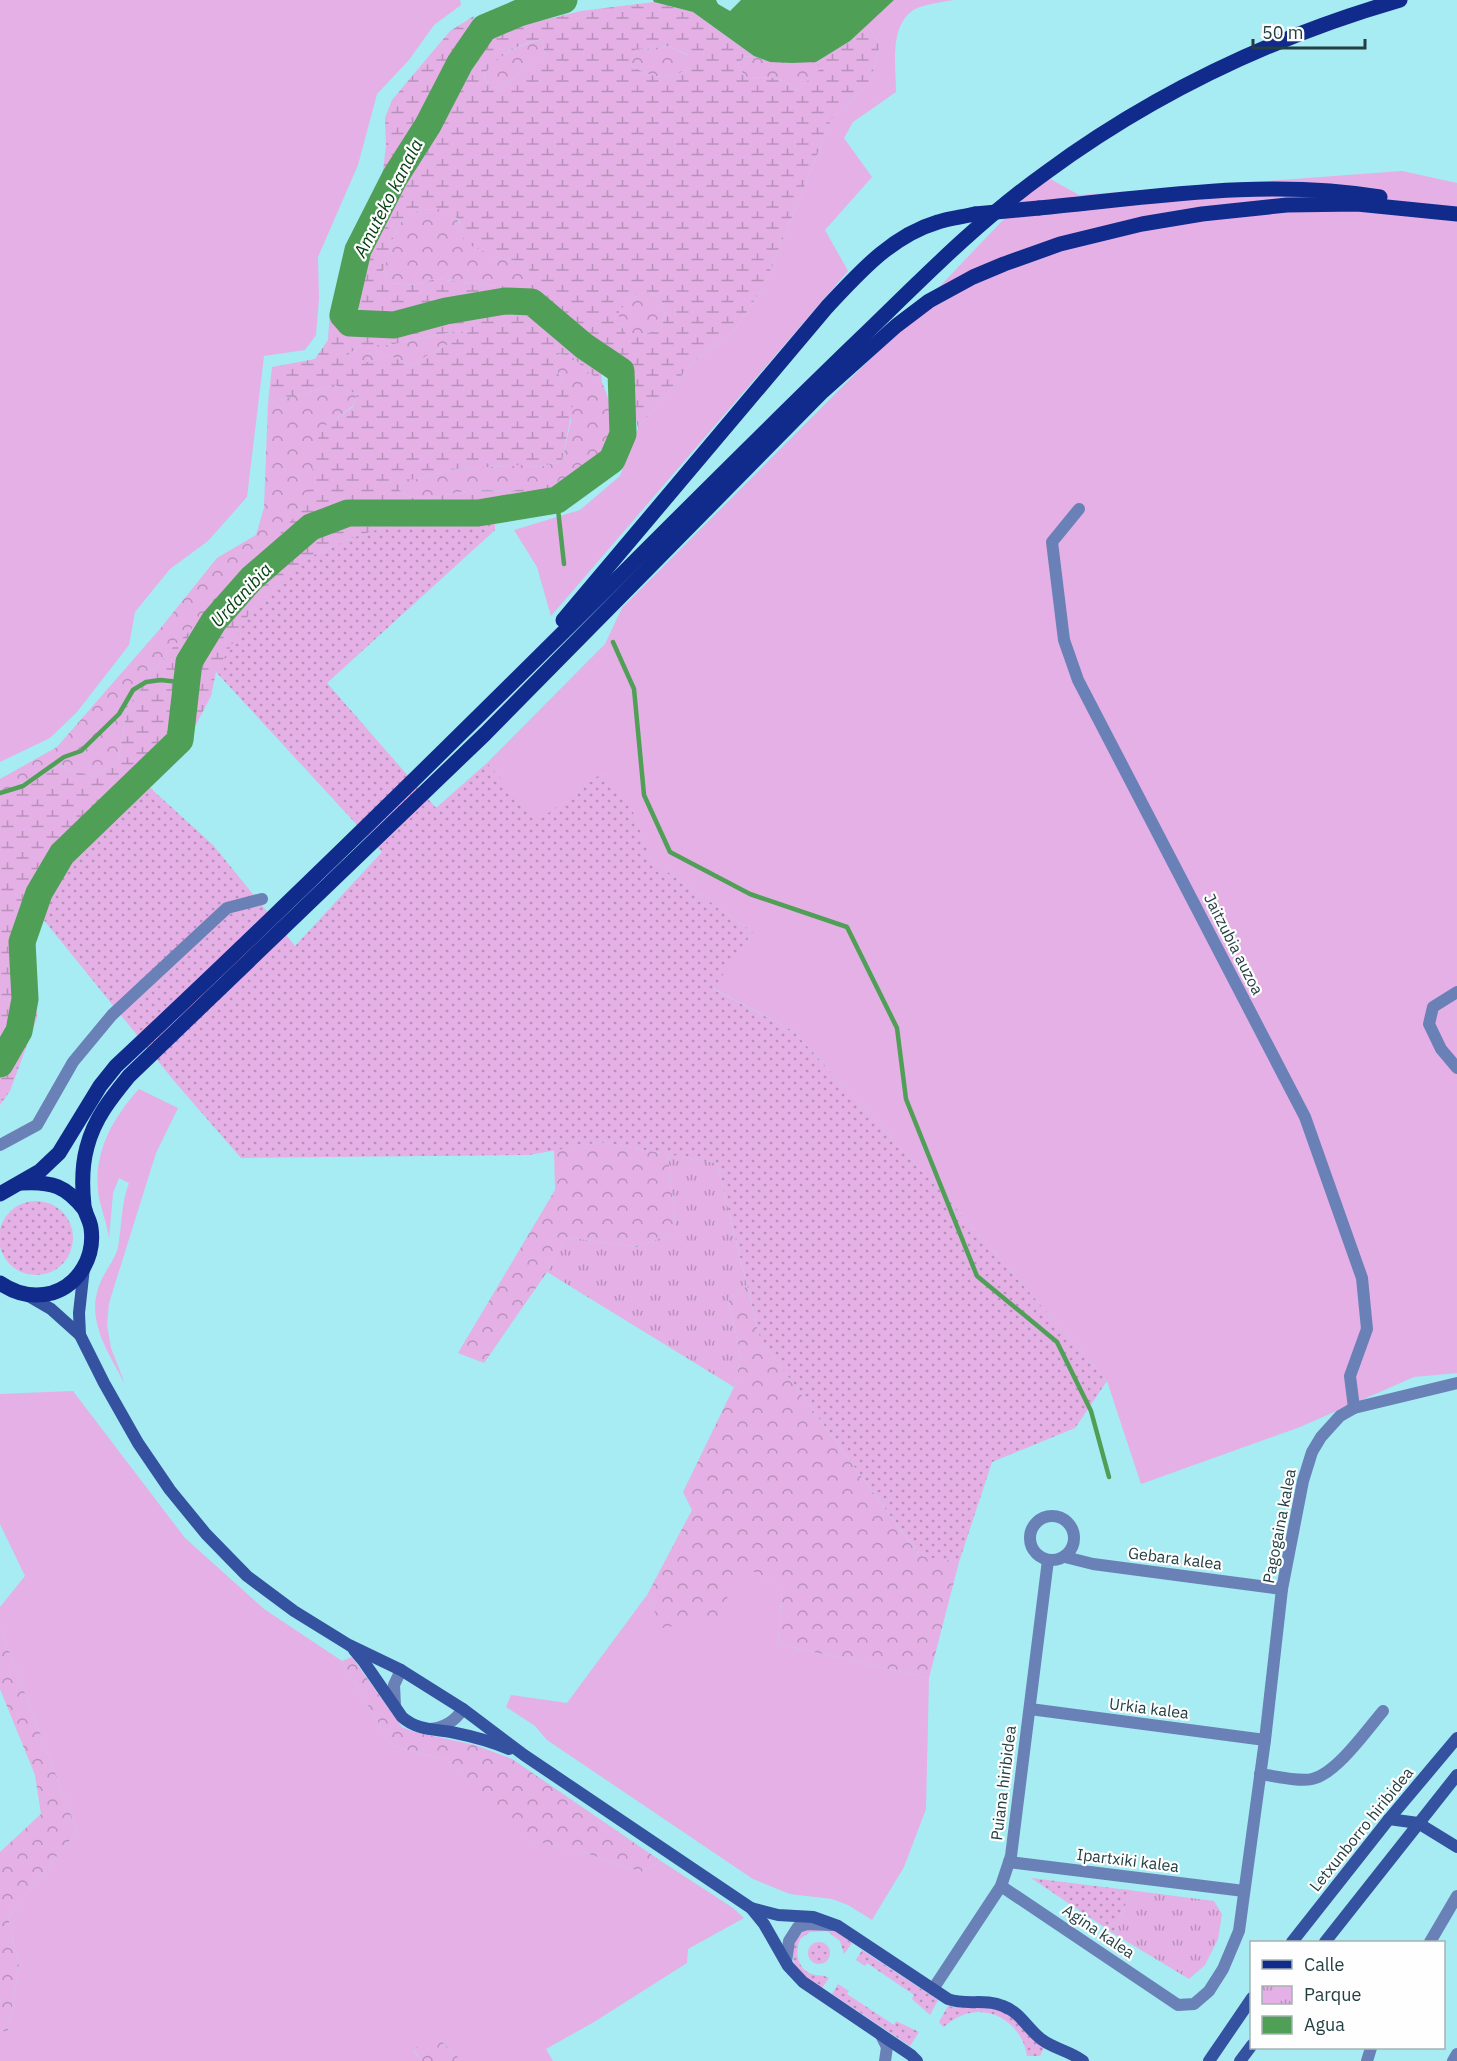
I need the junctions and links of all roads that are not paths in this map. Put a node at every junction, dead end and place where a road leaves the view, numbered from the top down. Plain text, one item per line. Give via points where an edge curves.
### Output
1 (1400, 0) edge
2 (1457, 212) edge
3 (866, 333) junction
4 (821, 393) junction
5 (1079, 508) dead end
6 (474, 722) junction
7 (262, 899) dead end
8 (1457, 992) edge
9 (1457, 1068) edge
10 (0, 1146) edge
11 (21, 1183) junction
12 (0, 1194) edge
13 (85, 1210) junction
14 (84, 1268) junction
15 (3, 1287) edge
16 (27, 1295) junction
17 (80, 1335) junction
18 (1457, 1383) edge
19 (1354, 1408) junction
20 (1065, 1557) junction
21 (1048, 1560) junction
22 (1282, 1589) junction
23 (349, 1645) junction
24 (401, 1670) junction
25 (395, 1706) junction
26 (463, 1709) junction
27 (1030, 1709) junction
28 (1383, 1711) dead end
29 (423, 1729) junction
30 (1457, 1738) edge
31 (1265, 1740) junction
32 (525, 1755) junction
33 (1260, 1774) junction
34 (1457, 1775) edge
35 (1389, 1819) junction
36 (1418, 1823) junction
37 (1457, 1847) edge
38 (1009, 1862) junction
39 (1001, 1886) junction
40 (1244, 1891) junction
41 (1457, 1896) edge
42 (751, 1908) junction
43 (838, 1926) junction
44 (1293, 1941) edge
45 (1326, 1941) edge
46 (1431, 1941) edge
47 (786, 1962) junction
48 (933, 1989) junction
49 (1250, 2000) edge
50 (1178, 2005) joint
51 (881, 2035) junction
52 (1250, 2046) edge
53 (914, 2058) edge
54 (885, 2060) edge
55 (1083, 2061) edge
56 (1209, 2061) edge
57 (1240, 2061) edge

1 - 3 main road via 1298,34 1229,63 1133,114 1043,174 966,237
2 - 4 main road via 1357,204 1287,205 1142,224 1060,244 973,277 929,301
2 - 6 main road, bridge via 1343,191 1264,188 975,214 937,222 908,234 881,252 827,307
3 - 4 main road
3 - 6 main road
4 - 13 main road via 485,734 129,1077 98,1118 87,1147 82,1188
5 - 19 street, Jaitzubia auzoa via 1052,542 1064,640 1078,680 1305,1117 1362,1278 1367,1329 1350,1376
6 - 11 main road via 116,1066 58,1153
7 - 10 street via 227,908 112,1015 73,1062 38,1125
8 - 9 street via 1432,1007 1429,1024 1441,1049
11 - 12 main road
11 - 13 main road via 58,1186
13 - 14 main road via 93,1240
14 - 16 main road via 59,1291
14 - 17 street
15 - 16 main road
16 - 17 street via 51,1309
17 - 23 street via 138,1443 206,1534 247,1575 294,1611
18 - 19 street, Pagogaina kalea
19 - 22 street, Pagogaina kalea via 1328,1427 1312,1452
20 - 21 street
20 - 21 street via 1074,1545 1073,1530 1063,1518 1048,1516 1035,1524 1030,1538 1035,1552
20 - 22 street, Gebara kalea
21 - 27 street, Puiana hiribidea
22 - 31 street, Pagogaina kalea
23 - 24 street
23 - 25 street
24 - 25 street via 394,1685
24 - 26 street
25 - 29 street via 409,1722
26 - 29 street via 446,1725
26 - 32 street
27 - 31 street, Urkia kalea
27 - 38 street, Puiana hiribidea
28 - 33 street via 1325,1775 1310,1780
29 - 32 street via 475,1737
30 - 35 street, Letxunborro hiribidea
31 - 33 street, Pagogaina kalea
32 - 42 street
33 - 40 street, Pagogaina kalea
34 - 36 street
35 - 36 street
35 - 44 street, Letxunborro hiribidea
36 - 37 street
36 - 45 street
38 - 39 street, Puiana hiribidea
38 - 40 street, Ipartxiki kalea
39 - 48 street, Puiana hiribidea
39 - 50 street, Agina kalea
40 - 50 street, Pagogaina kalea via 1239,1931 1223,1969 1209,1991 1194,2004
41 - 46 street
42 - 43 street via 813,1917
42 - 47 street
43 - 47 street via 798,1927 789,1941
43 - 48 street
47 - 51 street via 811,1989
48 - 55 street via 953,2001 1003,2006 1021,2017 1042,2040
49 - 56 street
51 - 53 street
51 - 54 street via 887,2047
52 - 57 street
53 - 54 street via 897,2053

